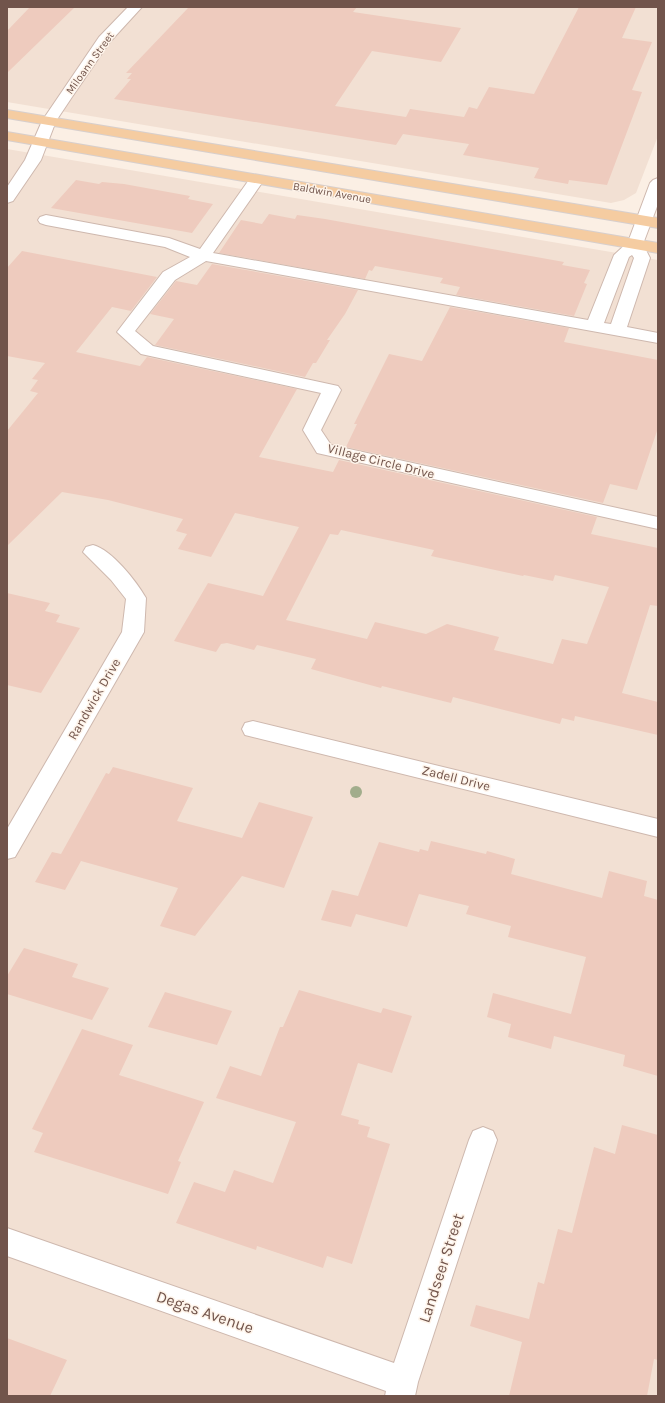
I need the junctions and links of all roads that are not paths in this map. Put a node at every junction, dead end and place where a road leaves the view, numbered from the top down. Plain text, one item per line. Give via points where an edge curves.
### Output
1 (135, 7) edge
2 (7, 114) edge
3 (49, 121) junction
4 (7, 136) edge
5 (40, 142) junction
6 (256, 180) junction
7 (658, 183) edge
8 (7, 198) edge
9 (46, 220) dead end
10 (651, 222) edge
11 (634, 244) junction
12 (658, 248) edge
13 (203, 256) junction
14 (594, 327) junction
15 (617, 331) junction
16 (658, 338) edge
17 (658, 523) edge
18 (93, 552) dead end
19 (253, 729) dead end
20 (658, 828) edge
21 (7, 850) edge
22 (483, 1140) dead end
23 (7, 1242) edge
24 (401, 1389) edge

1 - 3 street, Miloann Street via 104,40
2 - 3 main road, Baldwin Avenue
3 - 5 street, Miloann Street
3 - 10 main road, Baldwin Avenue
4 - 5 main road, Baldwin Avenue
5 - 6 main road, Baldwin Avenue
5 - 8 street, Miloann Street via 33,160
6 - 11 main road, Baldwin Avenue
6 - 13 street, Village Circle Drive
7 - 10 street
9 - 13 street via 170,243
10 - 11 street
11 - 12 main road, Baldwin Avenue
11 - 14 street via 622,255
11 - 15 street via 642,258
13 - 14 street
13 - 17 street, Village Circle Drive via 169,276 126,332 147,350 332,390 312,430 324,449
14 - 15 street
15 - 16 street
18 - 21 street, Randwick Drive via 136,598 133,632
19 - 20 street, Zadell Drive
22 - 24 street, Landseer Street
23 - 24 street, Degas Avenue

